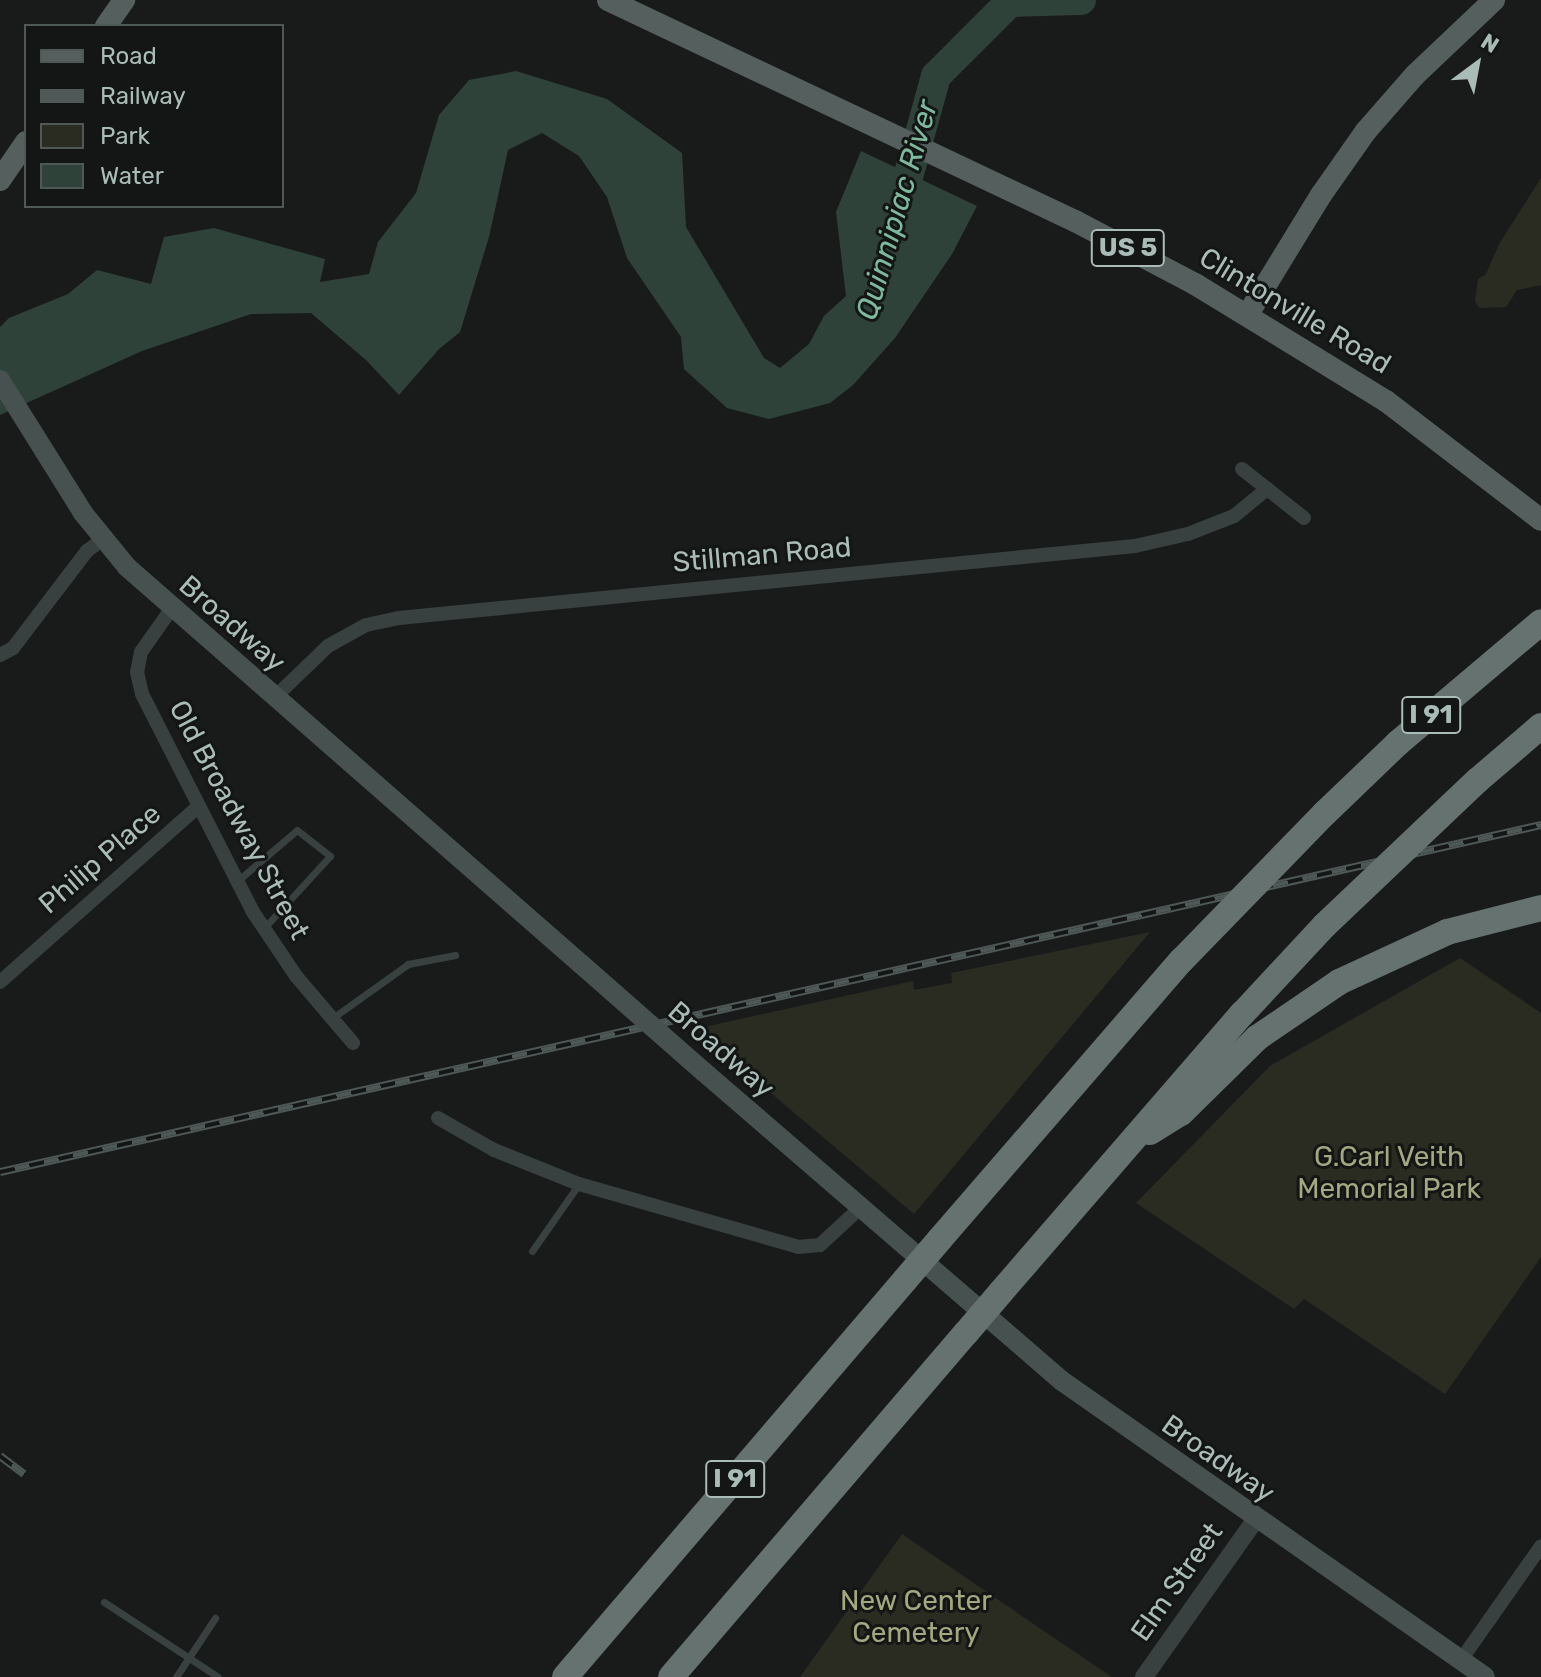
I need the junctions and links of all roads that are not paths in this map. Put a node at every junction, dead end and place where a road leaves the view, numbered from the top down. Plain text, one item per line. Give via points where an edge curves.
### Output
1 (124, 0) edge
2 (608, 0) edge
3 (1494, 0) edge
4 (107, 24) edge
5 (24, 145) edge
6 (0, 180) edge
7 (1248, 314) junction
8 (0, 380) edge
9 (1242, 469) dead end
10 (1267, 489) junction
11 (1304, 518) dead end
12 (1541, 520) edge
13 (103, 539) junction
14 (172, 608) junction
15 (1541, 622) edge
16 (0, 655) edge
17 (274, 698) junction
18 (1541, 726) edge
19 (198, 807) junction
20 (236, 882) junction
21 (1541, 908) edge
22 (263, 929) junction
23 (455, 955) dead end
24 (0, 982) edge
25 (331, 1019) junction
26 (353, 1043) dead end
27 (438, 1118) dead end
28 (1132, 1140) junction
29 (579, 1184) junction
30 (860, 1208) junction
31 (532, 1251) dead end
32 (1256, 1519) junction
33 (1541, 1546) edge
34 (104, 1602) dead end
35 (215, 1618) dead end
36 (189, 1658) junction
37 (1461, 1660) junction
38 (176, 1677) edge
39 (218, 1677) edge
40 (565, 1677) edge
41 (671, 1677) edge
42 (1144, 1677) edge
43 (1485, 1677) edge

1 - 4 main road
2 - 7 main road, Clintonville Road / US 5 via 1005,187
3 - 7 main road via 1423,66 1366,131
5 - 6 main road
7 - 12 main road, Clintonville Road / US 5 via 1386,401
8 - 13 main road, Broadway
9 - 10 street
10 - 11 street
10 - 17 street, Stillman Road via 1234,516 1135,546 399,618 366,625 328,646
13 - 14 main road, Broadway
13 - 16 street via 87,551 13,648
14 - 17 main road, Broadway
14 - 19 street, Old Broadway Street via 147,641 137,672 142,694
15 - 40 highway, I 91, bridge via 1398,743 1182,960
17 - 30 main road, Broadway, bridge
18 - 28 highway, bridge via 1325,925
19 - 20 street, Old Broadway Street
19 - 24 street, Philip Place
20 - 22 street, Old Broadway Street
20 - 22 lane via 297,830 330,856
21 - 28 highway via 1447,932 1339,982 1257,1038 1181,1113
22 - 25 street, Old Broadway Street
23 - 25 lane via 408,964
25 - 26 street, Old Broadway Street
27 - 29 street via 494,1150
28 - 41 highway, bridge
29 - 30 street via 806,1248 827,1241
29 - 31 lane
30 - 32 main road, Broadway via 1062,1381
32 - 37 main road, Broadway
32 - 42 street, Elm Street
33 - 37 street
34 - 36 lane
35 - 36 lane
36 - 38 lane
36 - 39 lane
37 - 43 main road, Broadway

